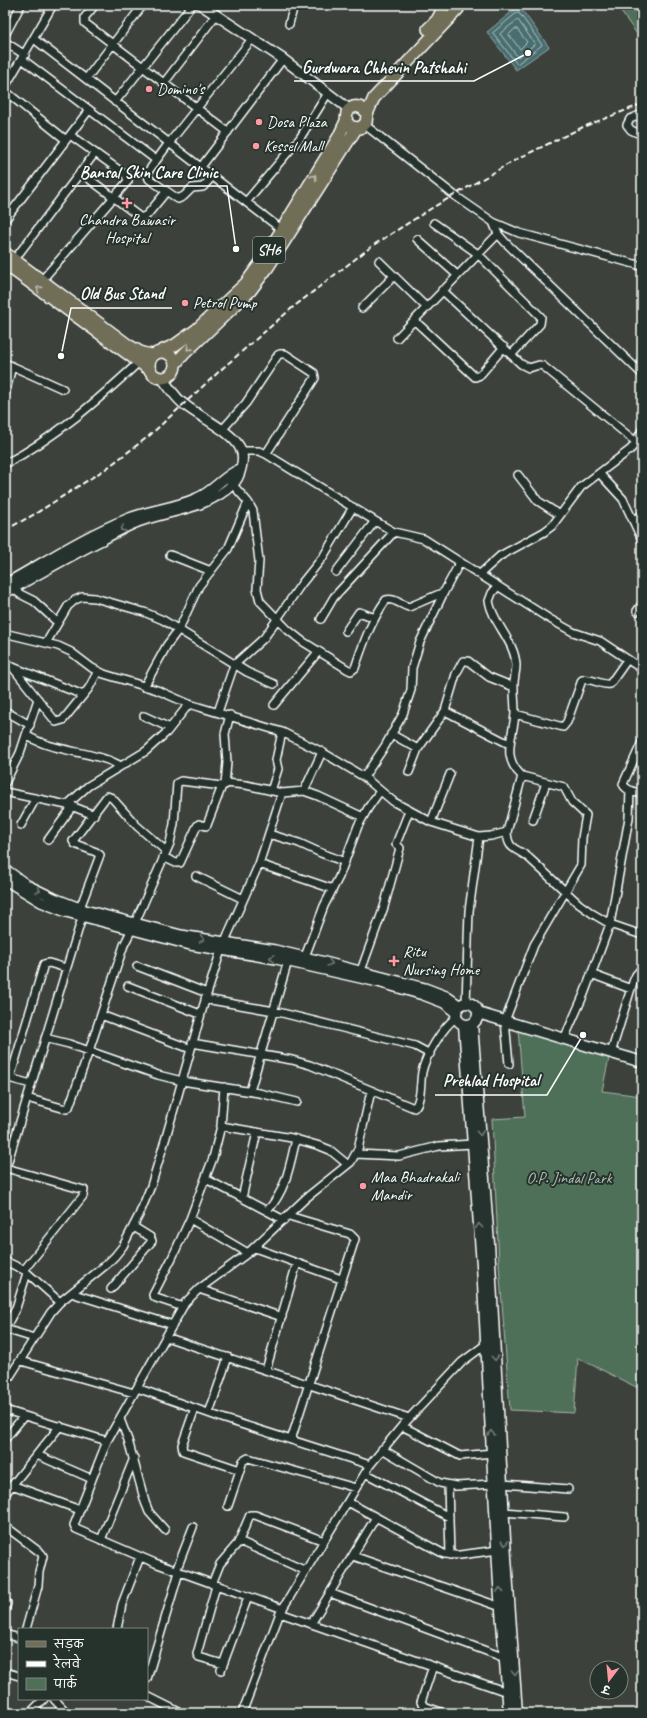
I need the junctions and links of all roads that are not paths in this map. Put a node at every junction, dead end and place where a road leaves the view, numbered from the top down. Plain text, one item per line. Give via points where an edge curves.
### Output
1 (21, 5) edge
2 (53, 5) edge
3 (95, 5) edge
4 (192, 5) edge
5 (201, 5) edge
6 (294, 5) edge
7 (445, 5) edge
8 (142, 6) edge
9 (458, 6) edge
10 (216, 15) junction
11 (289, 24) dead end
12 (5, 35) edge
13 (34, 39) junction
14 (252, 39) junction
15 (5, 42) edge
16 (113, 45) junction
17 (24, 57) junction
18 (283, 60) junction
19 (143, 67) junction
20 (86, 79) junction
21 (164, 83) junction
22 (5, 87) edge
23 (5, 91) edge
24 (328, 93) junction
25 (115, 102) junction
26 (353, 108) junction
27 (197, 109) junction
28 (89, 110) junction
29 (642, 114) edge
30 (346, 121) junction
31 (363, 123) junction
32 (228, 132) junction
33 (642, 135) edge
34 (68, 138) junction
35 (169, 143) junction
36 (95, 153) junction
37 (156, 160) junction
38 (201, 167) junction
39 (80, 172) junction
40 (212, 176) junction
41 (166, 192) junction
42 (114, 197) junction
43 (246, 202) junction
44 (5, 220) edge
45 (493, 222) junction
46 (434, 223) dead end
47 (282, 229) junction
48 (498, 234) junction
49 (417, 239) dead end
50 (478, 254) junction
51 (8, 259) edge
52 (379, 262) dead end
53 (642, 266) edge
54 (457, 275) junction
55 (394, 276) junction
56 (42, 280) junction
57 (442, 290) junction
58 (426, 307) junction
59 (362, 308) dead end
60 (414, 320) junction
61 (397, 338) dead end
62 (504, 348) junction
63 (157, 353) junction
64 (511, 355) junction
65 (5, 362) edge
66 (139, 362) junction
67 (175, 364) junction
68 (12, 366) junction
69 (150, 370) junction
70 (642, 374) edge
71 (162, 378) junction
72 (63, 389) dead end
73 (5, 395) edge
74 (222, 430) junction
75 (642, 430) edge
76 (636, 442) junction
77 (242, 451) junction
78 (266, 454) junction
79 (5, 464) edge
80 (600, 474) junction
81 (518, 475) dead end
82 (230, 481) junction
83 (248, 502) junction
84 (353, 507) junction
85 (560, 515) junction
86 (642, 515) edge
87 (634, 520) junction
88 (375, 521) junction
89 (394, 532) junction
90 (642, 540) edge
91 (170, 555) dead end
92 (460, 562) junction
93 (211, 571) junction
94 (336, 572) dead end
95 (480, 574) junction
96 (498, 586) junction
97 (8, 587) edge
98 (444, 592) junction
99 (642, 604) edge
100 (637, 611) dead end
101 (276, 618) junction
102 (375, 618) junction
103 (321, 620) dead end
104 (57, 622) junction
105 (178, 629) junction
106 (346, 631) dead end
107 (5, 635) edge
108 (46, 643) junction
109 (318, 652) junction
110 (627, 660) junction
111 (5, 664) edge
112 (234, 665) junction
113 (13, 668) junction
114 (642, 669) edge
115 (98, 671) junction
116 (274, 684) dead end
117 (144, 687) junction
118 (514, 687) junction
119 (83, 696) junction
120 (38, 699) junction
121 (189, 704) junction
122 (274, 705) dead end
123 (5, 711) edge
124 (445, 711) junction
125 (218, 712) junction
126 (515, 714) junction
127 (144, 716) dead end
128 (230, 716) junction
129 (30, 725) junction
130 (170, 728) junction
131 (282, 732) junction
132 (391, 734) junction
133 (26, 735) junction
134 (642, 742) edge
135 (509, 744) junction
136 (418, 749) junction
137 (322, 752) junction
138 (121, 766) junction
139 (408, 772) dead end
140 (7, 774) edge
141 (450, 774) dead end
142 (364, 776) junction
143 (522, 776) junction
144 (5, 783) edge
145 (546, 783) junction
146 (224, 785) junction
147 (630, 790) junction
148 (271, 791) junction
149 (304, 791) junction
150 (380, 791) junction
151 (5, 792) edge
152 (282, 793) junction
153 (642, 794) edge
154 (36, 798) junction
155 (70, 805) junction
156 (409, 811) junction
157 (94, 815) junction
158 (363, 817) junction
159 (533, 820) dead end
160 (431, 822) junction
161 (21, 825) dead end
162 (507, 832) junction
163 (269, 834) junction
164 (479, 837) junction
165 (48, 840) dead end
166 (165, 854) junction
167 (345, 862) junction
168 (259, 864) junction
169 (5, 869) edge
170 (196, 876) dead end
171 (5, 880) edge
172 (333, 889) junction
173 (565, 891) junction
174 (243, 899) junction
175 (82, 912) junction
176 (610, 924) junction
177 (133, 927) junction
178 (642, 934) edge
179 (222, 946) junction
180 (304, 961) junction
181 (288, 962) junction
182 (137, 966) dead end
183 (66, 968) junction
184 (642, 968) edge
185 (591, 974) junction
186 (359, 975) junction
187 (128, 986) dead end
188 (631, 988) junction
189 (206, 996) junction
190 (459, 1010) junction
191 (274, 1011) junction
192 (478, 1013) junction
193 (200, 1014) junction
194 (101, 1015) junction
195 (505, 1021) junction
196 (468, 1025) junction
197 (45, 1038) junction
198 (564, 1039) junction
199 (191, 1046) junction
200 (89, 1051) junction
201 (611, 1053) junction
202 (261, 1054) junction
203 (430, 1054) junction
204 (642, 1062) edge
205 (508, 1064) dead end
206 (8, 1077) edge
207 (182, 1081) junction
208 (31, 1084) junction
209 (224, 1087) junction
210 (250, 1091) junction
211 (372, 1091) junction
212 (27, 1098) junction
213 (297, 1102) dead end
214 (220, 1126) junction
215 (257, 1132) junction
216 (296, 1139) junction
217 (473, 1144) junction
218 (356, 1154) junction
219 (347, 1164) junction
220 (5, 1170) edge
221 (206, 1179) junction
222 (242, 1198) junction
223 (267, 1211) junction
224 (286, 1218) junction
225 (190, 1219) junction
226 (134, 1227) junction
227 (255, 1248) junction
228 (248, 1253) junction
229 (5, 1260) edge
230 (297, 1263) junction
231 (25, 1271) junction
232 (341, 1279) junction
233 (111, 1289) dead end
234 (199, 1289) junction
235 (71, 1293) junction
236 (60, 1302) junction
237 (183, 1307) junction
238 (282, 1317) junction
239 (173, 1325) junction
240 (5, 1329) edge
241 (166, 1337) junction
242 (34, 1338) junction
243 (490, 1341) junction
244 (228, 1357) junction
245 (21, 1361) junction
246 (5, 1369) edge
247 (266, 1370) junction
248 (13, 1372) junction
249 (5, 1384) edge
250 (309, 1384) junction
251 (136, 1390) junction
252 (195, 1408) junction
253 (5, 1410) edge
254 (209, 1413) junction
255 (24, 1416) junction
256 (409, 1418) junction
257 (120, 1419) junction
258 (60, 1426) junction
259 (402, 1426) junction
260 (5, 1439) edge
261 (291, 1440) junction
262 (107, 1441) junction
263 (382, 1449) junction
264 (492, 1453) junction
265 (37, 1455) junction
266 (134, 1458) junction
267 (370, 1465) junction
268 (240, 1470) junction
269 (365, 1473) junction
270 (92, 1479) junction
271 (499, 1484) junction
272 (12, 1485) junction
273 (448, 1485) junction
274 (356, 1488) junction
275 (568, 1490) dead end
276 (5, 1494) edge
277 (348, 1502) junction
278 (228, 1506) dead end
279 (80, 1510) junction
280 (504, 1512) junction
281 (376, 1517) junction
282 (449, 1517) junction
283 (564, 1517) dead end
284 (5, 1526) edge
285 (193, 1528) dead end
286 (165, 1530) dead end
287 (101, 1540) junction
288 (239, 1541) junction
289 (324, 1541) junction
290 (498, 1550) junction
291 (450, 1555) junction
292 (353, 1556) junction
293 (140, 1557) junction
294 (306, 1571) junction
295 (178, 1572) junction
296 (214, 1585) junction
297 (330, 1593) junction
298 (248, 1597) junction
299 (5, 1601) edge
300 (501, 1607) junction
301 (5, 1611) edge
302 (281, 1611) junction
303 (311, 1624) junction
304 (26, 1628) edge
305 (117, 1628) edge
306 (5, 1634) edge
307 (18, 1638) edge
308 (505, 1658) junction
309 (433, 1666) junction
310 (5, 1672) edge
311 (18, 1676) edge
312 (148, 1676) edge
313 (507, 1692) junction
314 (148, 1696) edge
315 (43, 1700) edge
316 (55, 1700) edge
317 (30, 1713) edge
318 (67, 1713) edge
319 (181, 1713) edge
320 (242, 1713) edge
321 (443, 1713) edge
322 (509, 1713) edge
323 (517, 1713) edge

1 - 12 street
2 - 13 street
3 - 16 street via 85,17 85,23
4 - 19 street
5 - 10 street
6 - 11 street
7 - 26 main road, SH6 via 437,20
8 - 16 street
9 - 31 main road, SH6 via 374,98
10 - 14 street
10 - 21 street
13 - 17 street
13 - 20 street
14 - 18 street
14 - 27 street
15 - 17 street
16 - 19 street
16 - 20 street
17 - 22 street
17 - 28 street
18 - 24 street
18 - 32 street
19 - 21 street
19 - 25 street
20 - 25 street
21 - 27 street
23 - 34 street
24 - 26 street
24 - 43 street via 300,138
25 - 35 street
26 - 30 main road, SH6 via 345,116
26 - 31 main road via 362,108
27 - 32 street
27 - 35 street
28 - 34 street
28 - 37 street
29 - 33 street via 630,119 628,125 631,130
30 - 31 main road via 348,125
47 -> 30 main road, SH6
31 - 45 street via 454,195
31 -> 67 main road, SH6 via 250,290
32 - 38 street
34 - 36 street
34 - 44 street
35 - 37 street
35 - 38 street
36 - 39 street
36 - 42 street via 128,178
37 - 41 street via 148,176
38 - 40 street
39 - 42 street
39 - 51 street
40 - 41 street via 202,187 192,188 181,198 175,198
40 - 43 street
41 - 42 street via 147,215 141,218
42 - 56 street
43 - 47 street
45 - 48 street
45 - 53 street via 519,233
46 - 50 street
47 - 63 main road, SH6 via 246,283 196,330 175,346
48 - 50 street
48 - 70 street
49 - 54 street
50 - 54 street
50 - 64 street via 541,317 540,324
51 - 56 main road
66 -> 51 main road
52 - 55 street
54 - 57 street
55 - 58 street
55 - 59 street
56 - 63 main road via 128,345 142,353
57 - 58 street
57 - 62 street
58 - 60 street
60 - 61 street
60 - 62 street via 475,377 480,375
62 - 64 street
63 - 67 main road via 171,355
63 - 69 main road via 148,365
64 - 76 street via 525,367 543,366
65 - 68 street
66 - 69 main road
66 - 79 street via 99,399 48,438
67 - 71 main road, SH6 via 171,374
68 - 72 street
68 - 73 street
69 - 71 main road
71 - 74 street via 184,404
74 - 77 street
74 - 78 street via 246,403 278,355 285,354 314,373 315,378
75 - 76 street
76 - 80 street
77 - 78 street
77 - 82 street via 239,476
78 - 84 street
80 - 85 street via 580,487
80 - 87 street via 623,499
81 - 85 street via 538,501
82 - 83 street
82 - 97 street via 216,496 197,506 134,524
83 - 93 street via 228,549
83 - 101 street via 254,518 259,561 258,595 260,601
84 - 88 street
84 - 101 street via 323,557
85 - 95 street via 544,532 500,556
86 - 87 street
87 - 90 street
88 - 89 street
88 - 94 street
89 - 92 street via 424,539
89 - 103 street via 334,597
91 - 93 street
92 - 95 street
92 - 98 street
93 - 105 street via 199,586
95 - 96 street
96 - 110 street via 573,632 600,641
96 - 118 street via 489,600 496,620 514,653
97 - 104 street via 34,601
98 - 102 street via 410,607 388,599
98 - 132 street via 420,642 412,668 411,690 403,714
99 - 100 street
101 - 109 street
101 - 112 street via 264,638
102 - 106 street via 359,612
102 - 109 street via 353,670
104 - 105 street via 75,600 95,598 144,612
104 - 108 street
105 - 112 street
105 - 117 street
107 - 108 street
108 - 115 street via 71,652
109 - 122 street
110 - 114 street
110 - 126 street via 610,684 582,680 563,727
111 - 113 street
112 - 116 street
112 - 125 street
113 - 119 street
113 - 120 street
115 - 117 street
115 - 119 street
117 - 121 street via 163,692
118 - 124 street via 494,680 463,660
118 - 126 street
119 - 120 street via 62,720 56,722
120 - 129 street
121 - 125 street
121 - 130 street
123 - 129 street
124 - 135 street
124 - 136 street
125 - 128 street
126 - 135 street
127 - 130 street
128 - 131 street
128 - 146 street via 224,734 227,762
129 - 133 street
130 - 138 street via 146,751
131 - 137 street
131 - 148 street via 276,757 278,769
132 - 136 street
132 - 142 street
133 - 138 street via 43,743 100,757
133 - 140 street via 20,753
134 - 147 street via 624,780 624,787
135 - 143 street via 513,766
136 - 139 street
137 - 142 street
137 - 149 street
138 - 155 street via 88,786
140 - 144 street
141 - 160 street
142 - 150 street
143 - 145 street
143 - 162 street
145 - 159 street
145 - 173 street via 565,788 572,802 586,815 581,865
146 - 148 street via 246,785
146 - 166 street via 207,825 197,826 180,863 176,863
146 - 166 street via 182,781 177,783 174,824
147 - 153 street
147 - 176 street via 629,818
148 - 152 street
149 - 152 street
149 - 158 street
150 - 156 street
150 - 158 street
151 - 154 street
152 - 163 street
154 - 155 street
154 - 161 street
155 - 157 street
155 - 165 street
156 - 160 street
156 - 186 street via 396,844 400,848 384,907
157 - 166 street via 109,796
157 - 175 street via 73,841 100,855
158 - 167 street
160 - 164 street
162 - 164 street
162 - 173 street via 510,846 526,855
163 - 167 street
163 - 168 street
164 - 190 street
166 - 177 street
167 - 172 street
168 - 172 street
168 - 174 street
169 -> 175 street via 27,885
170 - 174 street
171 - 175 street via 41,902
172 - 180 street
173 - 176 street via 579,904
173 - 195 street via 534,945
174 - 179 street
175 - 177 street
175 - 183 street
176 - 178 street
176 - 185 street
177 - 179 street via 181,935
177 - 194 street via 124,945
179 - 180 street via 275,950
181 -> 179 street
179 - 189 street
180 - 181 street
180 - 186 street
181 - 191 street
182 - 189 street
183 - 197 street
183 - 206 street via 46,962 44,965
184 - 188 street
185 - 188 street
185 - 198 street
186 - 190 street via 423,995
187 - 193 street
188 - 201 street
189 - 191 street
189 - 193 street
190 - 192 main road via 472,1005
190 - 196 main road via 458,1022
190 - 203 street
191 - 202 street
191 - 203 street via 415,1046
192 - 195 main road
192 - 196 main road via 477,1020
193 - 199 street
194 - 199 street
194 - 200 street
195 - 198 main road
195 - 205 street
196 - 217 main road
196 -> 243 main road via 486,1207
197 - 200 street
197 - 208 street
198 - 201 main road
199 - 202 street
199 - 207 street
200 - 207 street
200 - 212 street via 69,1107 66,1109
201 - 204 main road
202 - 210 street
202 - 211 street via 310,1065
203 - 211 street via 422,1070 418,1103 414,1108
206 - 208 street
207 - 209 street
207 - 226 street via 151,1186
208 - 212 street
209 - 210 street
209 - 214 street
210 - 213 street
211 - 218 street
212 - 220 street
214 - 215 street
214 - 221 street via 218,1142
215 - 216 street
215 - 222 street
216 - 219 street via 330,1150
216 - 223 street via 284,1184 274,1204
217 - 218 street via 439,1146 399,1156
243 -> 217 main road
218 - 219 street
219 - 224 street
220 - 231 street via 84,1190 83,1196
221 - 222 street
221 - 225 street
222 - 223 street
223 - 224 street
224 - 227 street
224 - 232 street via 353,1236 355,1239
225 - 228 street
225 - 237 street via 152,1295
226 - 233 street via 152,1238 151,1243
226 - 235 street via 115,1256
227 - 228 street
227 - 230 street
228 - 234 street
229 - 231 street
230 - 232 street
230 - 238 street
231 - 236 street
231 - 240 street via 18,1302
232 - 250 street
234 - 237 street
234 - 238 street
235 - 236 street
235 - 239 street
236 - 242 street
237 - 239 street
238 - 247 street
239 - 241 street
240 - 242 street
241 - 244 street
241 - 251 street
242 - 245 street
243 - 256 street via 462,1362
264 -> 243 main road
243 -> 271 main road
244 - 247 street
244 - 254 street
245 - 248 street
245 - 251 street
246 - 248 street
247 - 250 street
248 - 249 street
250 - 256 street
250 - 261 street
251 - 252 street
251 - 257 street
252 - 254 street
252 - 268 street via 182,1445 183,1451
253 - 255 street
254 - 261 street
255 - 258 street
255 - 260 street
256 - 259 street
257 - 262 street
257 - 266 street
258 - 262 street
258 - 265 street
259 - 263 street
259 - 264 street via 460,1456
261 - 267 street
262 - 270 street
263 - 267 street
263 - 273 street via 440,1483
264 - 271 main road
265 - 270 street
265 - 272 street
266 - 286 street via 149,1512
266 - 287 street
267 - 269 street
268 - 274 street via 243,1461 248,1458
268 - 278 street
269 - 274 street
269 - 282 street
270 - 279 street
271 - 273 street
271 - 275 street
271 - 280 main road
271 - 290 main road
272 - 276 street
272 - 279 street
273 - 282 street
274 - 277 street
277 - 281 street
277 - 289 street
279 - 287 street via 74,1525 76,1529
280 - 283 street
280 -> 323 main road
281 - 291 street via 438,1552
281 - 292 street
282 - 291 street
284 - 304 street via 43,1556
285 - 295 street
287 - 293 street
288 - 289 street via 249,1517 253,1515
288 - 294 street
288 - 296 street via 220,1564
289 - 294 street
290 - 291 street
300 -> 290 main road
292 - 297 street
292 - 300 street
293 - 295 street
293 - 305 street via 122,1604
294 - 302 street
295 - 296 street
295 - 312 street
296 - 298 street
296 - 298 street via 197,1654 222,1667
297 - 303 street
297 - 308 street
298 - 302 street
299 - 301 street
300 - 308 main road
302 - 303 street
302 - 320 street
303 - 309 street
306 - 307 street
308 - 313 main road
309 - 313 street
309 - 321 street via 421,1704
310 - 311 street
313 - 322 main road
314 - 319 street
315 - 317 street
316 - 318 street

